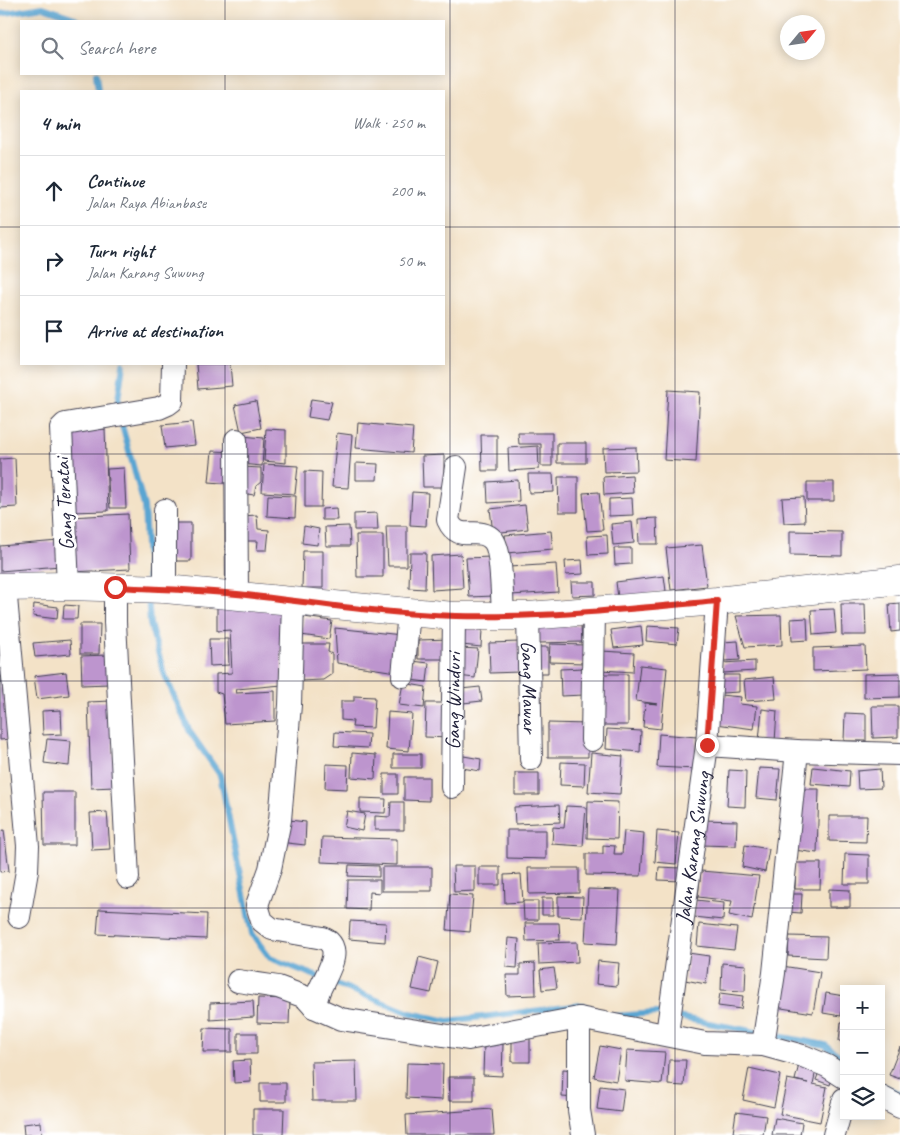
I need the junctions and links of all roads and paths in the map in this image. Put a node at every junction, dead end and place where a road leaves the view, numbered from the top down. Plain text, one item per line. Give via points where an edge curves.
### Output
1 (173, 365) edge
2 (236, 440) dead end
3 (456, 467) dead end
4 (165, 510) dead end
5 (900, 580) edge
6 (68, 586) junction
7 (3, 587) edge
8 (122, 587) junction
9 (162, 589) junction
10 (236, 594) junction
11 (717, 601) junction
12 (294, 602) junction
13 (409, 612) junction
14 (594, 612) junction
15 (454, 616) junction
16 (515, 616) junction
17 (403, 676) dead end
18 (592, 740) dead end
19 (707, 745) junction
20 (797, 751) junction
21 (900, 754) edge
22 (530, 759) dead end
23 (452, 787) dead end
24 (128, 878) dead end
25 (19, 917) dead end
26 (238, 981) dead end
27 (316, 999) junction
28 (579, 1018) junction
29 (668, 1028) junction
30 (765, 1035) junction
31 (841, 1075) edge
32 (885, 1099) edge
33 (900, 1107) edge
34 (840, 1113) edge
35 (583, 1135) edge
36 (834, 1135) edge

1 - 6 street, Gang Teratai via 172,400 168,404 62,426
2 - 10 street
3 - 16 street, Gang Mawar via 448,520 459,533 485,534 494,541
4 - 9 street
5 - 11 main road
6 - 7 main road
6 - 8 main road
7 - 25 street via 28,846
8 - 9 main road
8 - 24 street via 115,622
9 - 10 main road
10 - 12 main road
11 - 14 main road
11 - 19 street, Jalan Karang Suwung
12 - 13 main road
12 - 27 street via 290,705 280,820 270,869 257,905 262,921 272,929 328,940 333,948 332,962
13 - 15 main road
13 - 17 street
14 - 16 main road
14 - 18 street
15 - 16 main road
15 - 23 street, Gang Winduri
16 - 22 street, Gang Mawar
19 - 20 street
19 - 29 street, Jalan Karang Suwung
20 - 21 street
20 - 30 street
26 - 27 street via 278,987
27 - 28 street via 341,1020 468,1039
28 - 29 street
28 - 35 street via 579,1110
29 - 30 street via 705,1043
30 - 31 street
32 - 33 street
34 - 36 street

